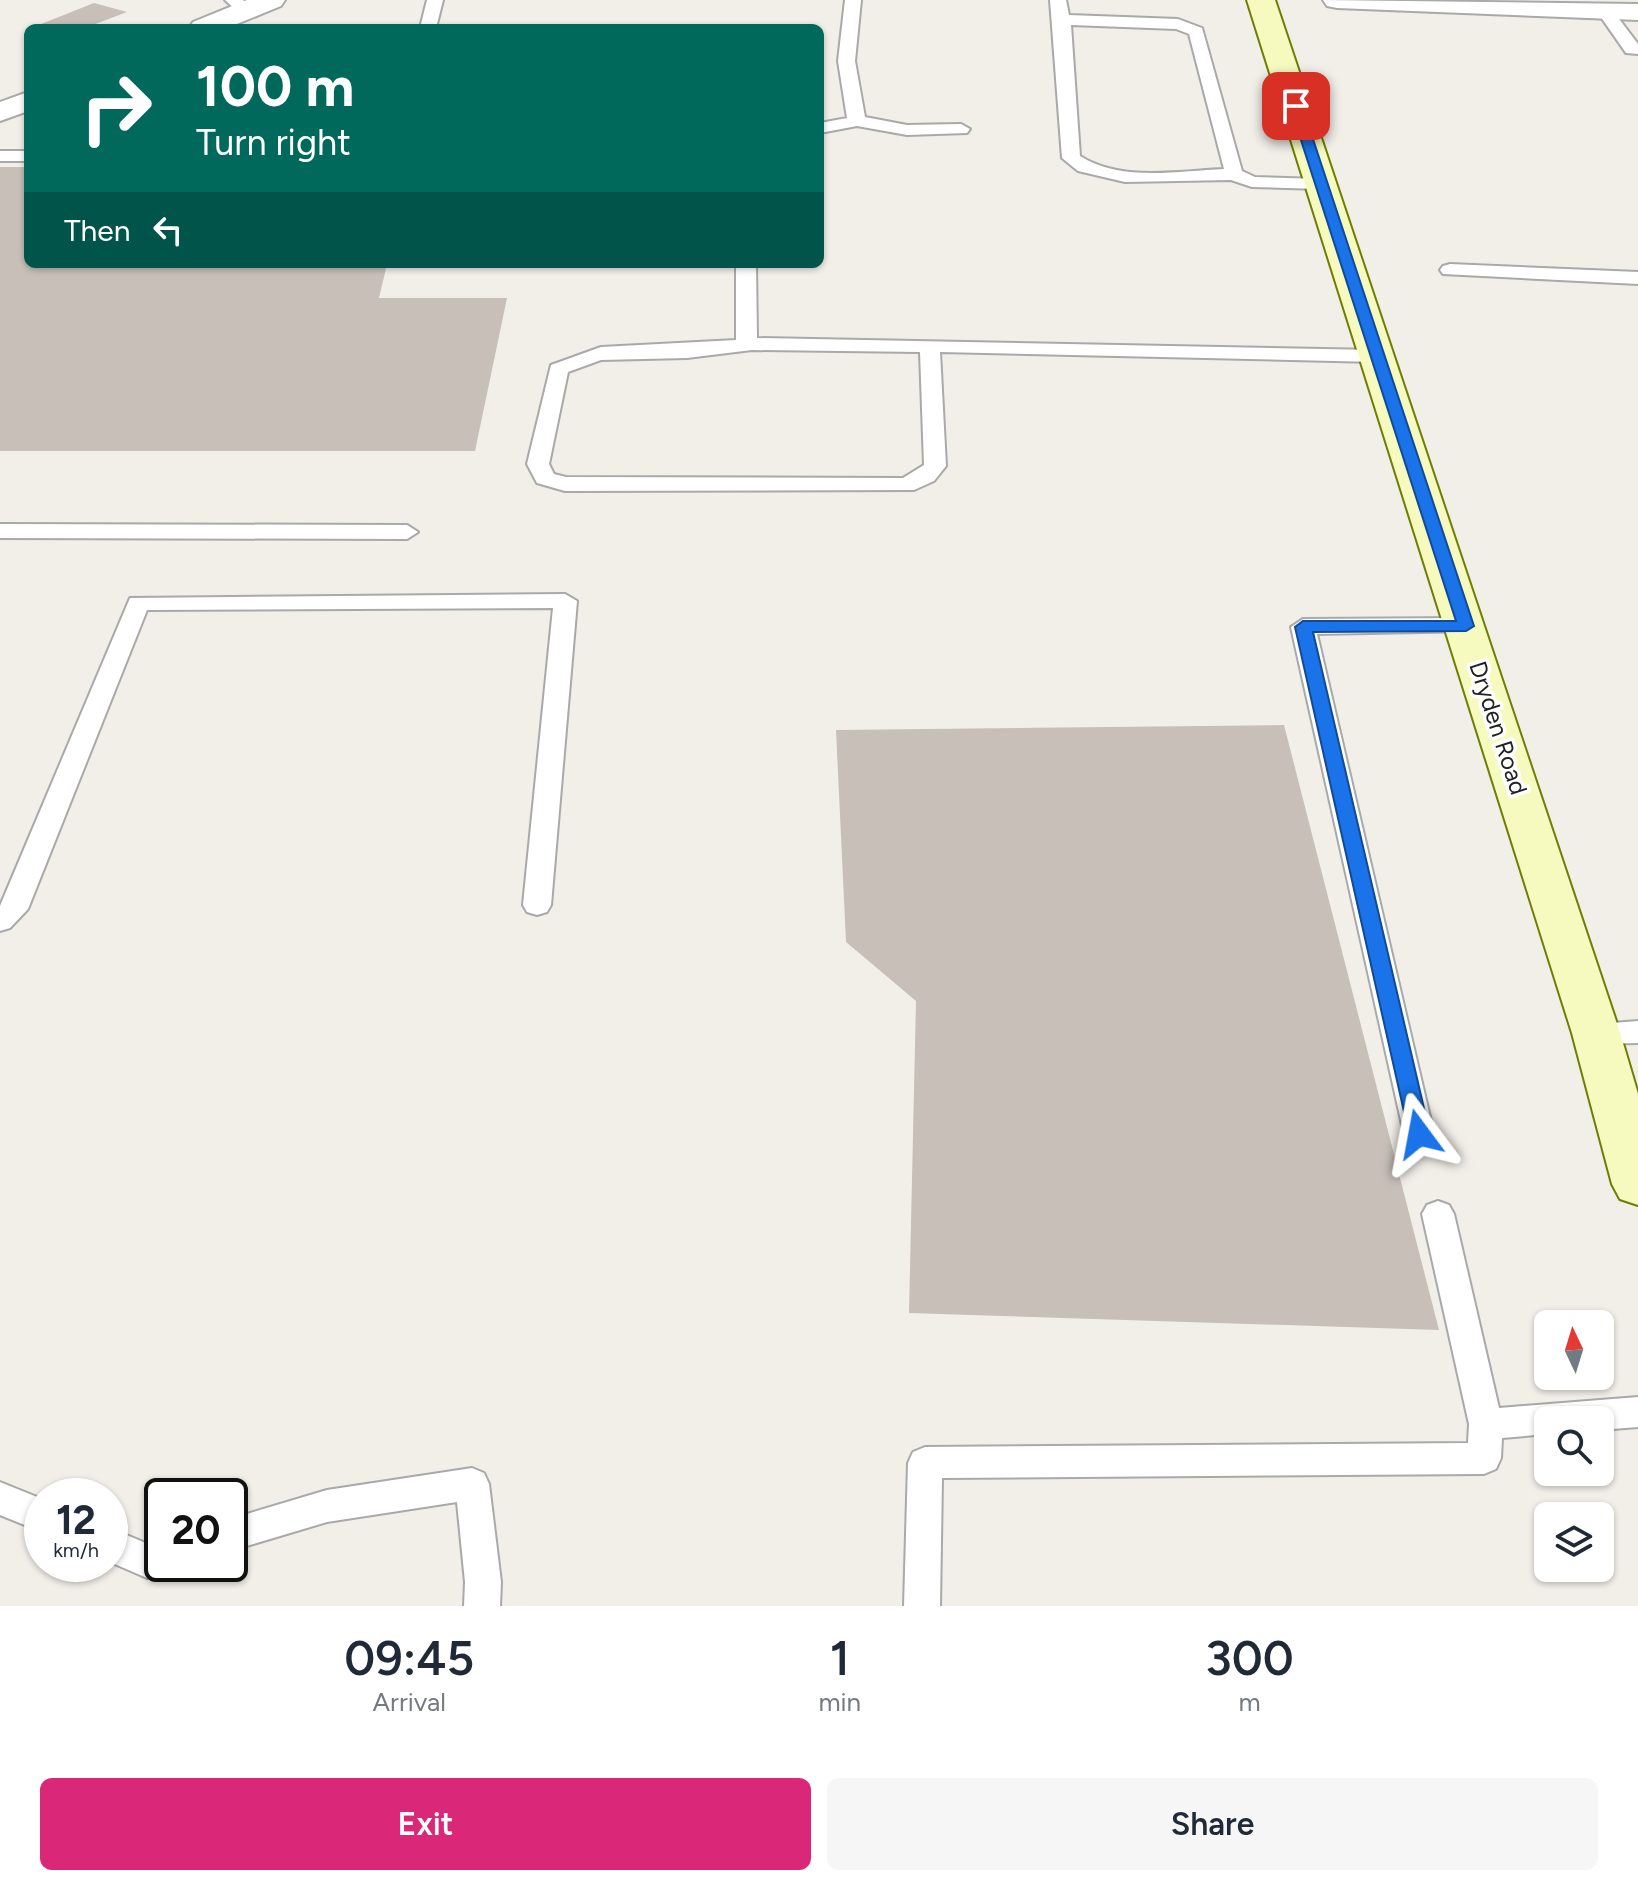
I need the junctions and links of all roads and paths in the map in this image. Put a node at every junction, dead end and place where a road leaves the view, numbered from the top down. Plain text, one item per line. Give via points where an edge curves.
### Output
1 (435, 0) edge
2 (853, 0) edge
3 (1058, 0) edge
4 (1261, 0) edge
5 (1337, 0) edge
6 (250, 3) edge
7 (1604, 10) junction
8 (1638, 12) edge
9 (1062, 20) junction
10 (211, 24) edge
11 (429, 24) edge
12 (1638, 49) edge
13 (24, 103) edge
14 (0, 112) edge
15 (857, 121) junction
16 (824, 127) edge
17 (961, 129) dead end
18 (0, 156) edge
19 (24, 156) edge
20 (1234, 174) junction
21 (1320, 184) junction
22 (746, 268) edge
23 (1450, 270) dead end
24 (1638, 278) edge
25 (752, 344) junction
26 (930, 347) junction
27 (1376, 356) junction
28 (0, 531) edge
29 (407, 532) dead end
30 (1466, 626) junction
31 (537, 905) dead end
32 (0, 921) edge
33 (1638, 1032) edge
34 (1596, 1033) junction
35 (1419, 1134) dead end
36 (1638, 1184) edge
37 (1438, 1214) dead end
38 (1638, 1412) edge
39 (1486, 1424) junction
40 (0, 1498) edge
41 (24, 1508) edge
42 (248, 1530) edge
43 (482, 1606) edge
44 (922, 1606) edge

1 - 11 lane
2 - 15 lane via 847,21 849,95
3 - 9 lane
4 - 21 main road, Dryden Road
5 - 7 street
6 - 10 street
7 - 8 street
7 - 12 lane via 1632,49
9 - 20 lane via 1165,23 1196,31
9 - 20 lane via 1071,158 1081,167 1102,175
13 - 14 street
15 - 16 lane
15 - 17 lane via 907,130
18 - 19 lane
20 - 21 lane via 1252,182
21 - 27 main road, Dryden Road
22 - 25 lane via 745,339
23 - 24 lane
25 - 26 lane
25 - 26 lane via 573,359 558,369 538,464 545,478 565,484 906,485 935,466
26 - 27 lane
27 - 30 main road, Dryden Road
28 - 29 lane
30 - 34 main road, Dryden Road
30 - 35 lane via 1303,627
31 - 32 lane via 565,601 138,603 14,909
33 - 34 lane
34 - 36 main road, Dryden Road
37 - 39 lane
38 - 39 lane
39 - 44 lane via 1484,1458 925,1463
40 - 41 lane
42 - 43 lane via 327,1506 472,1484

